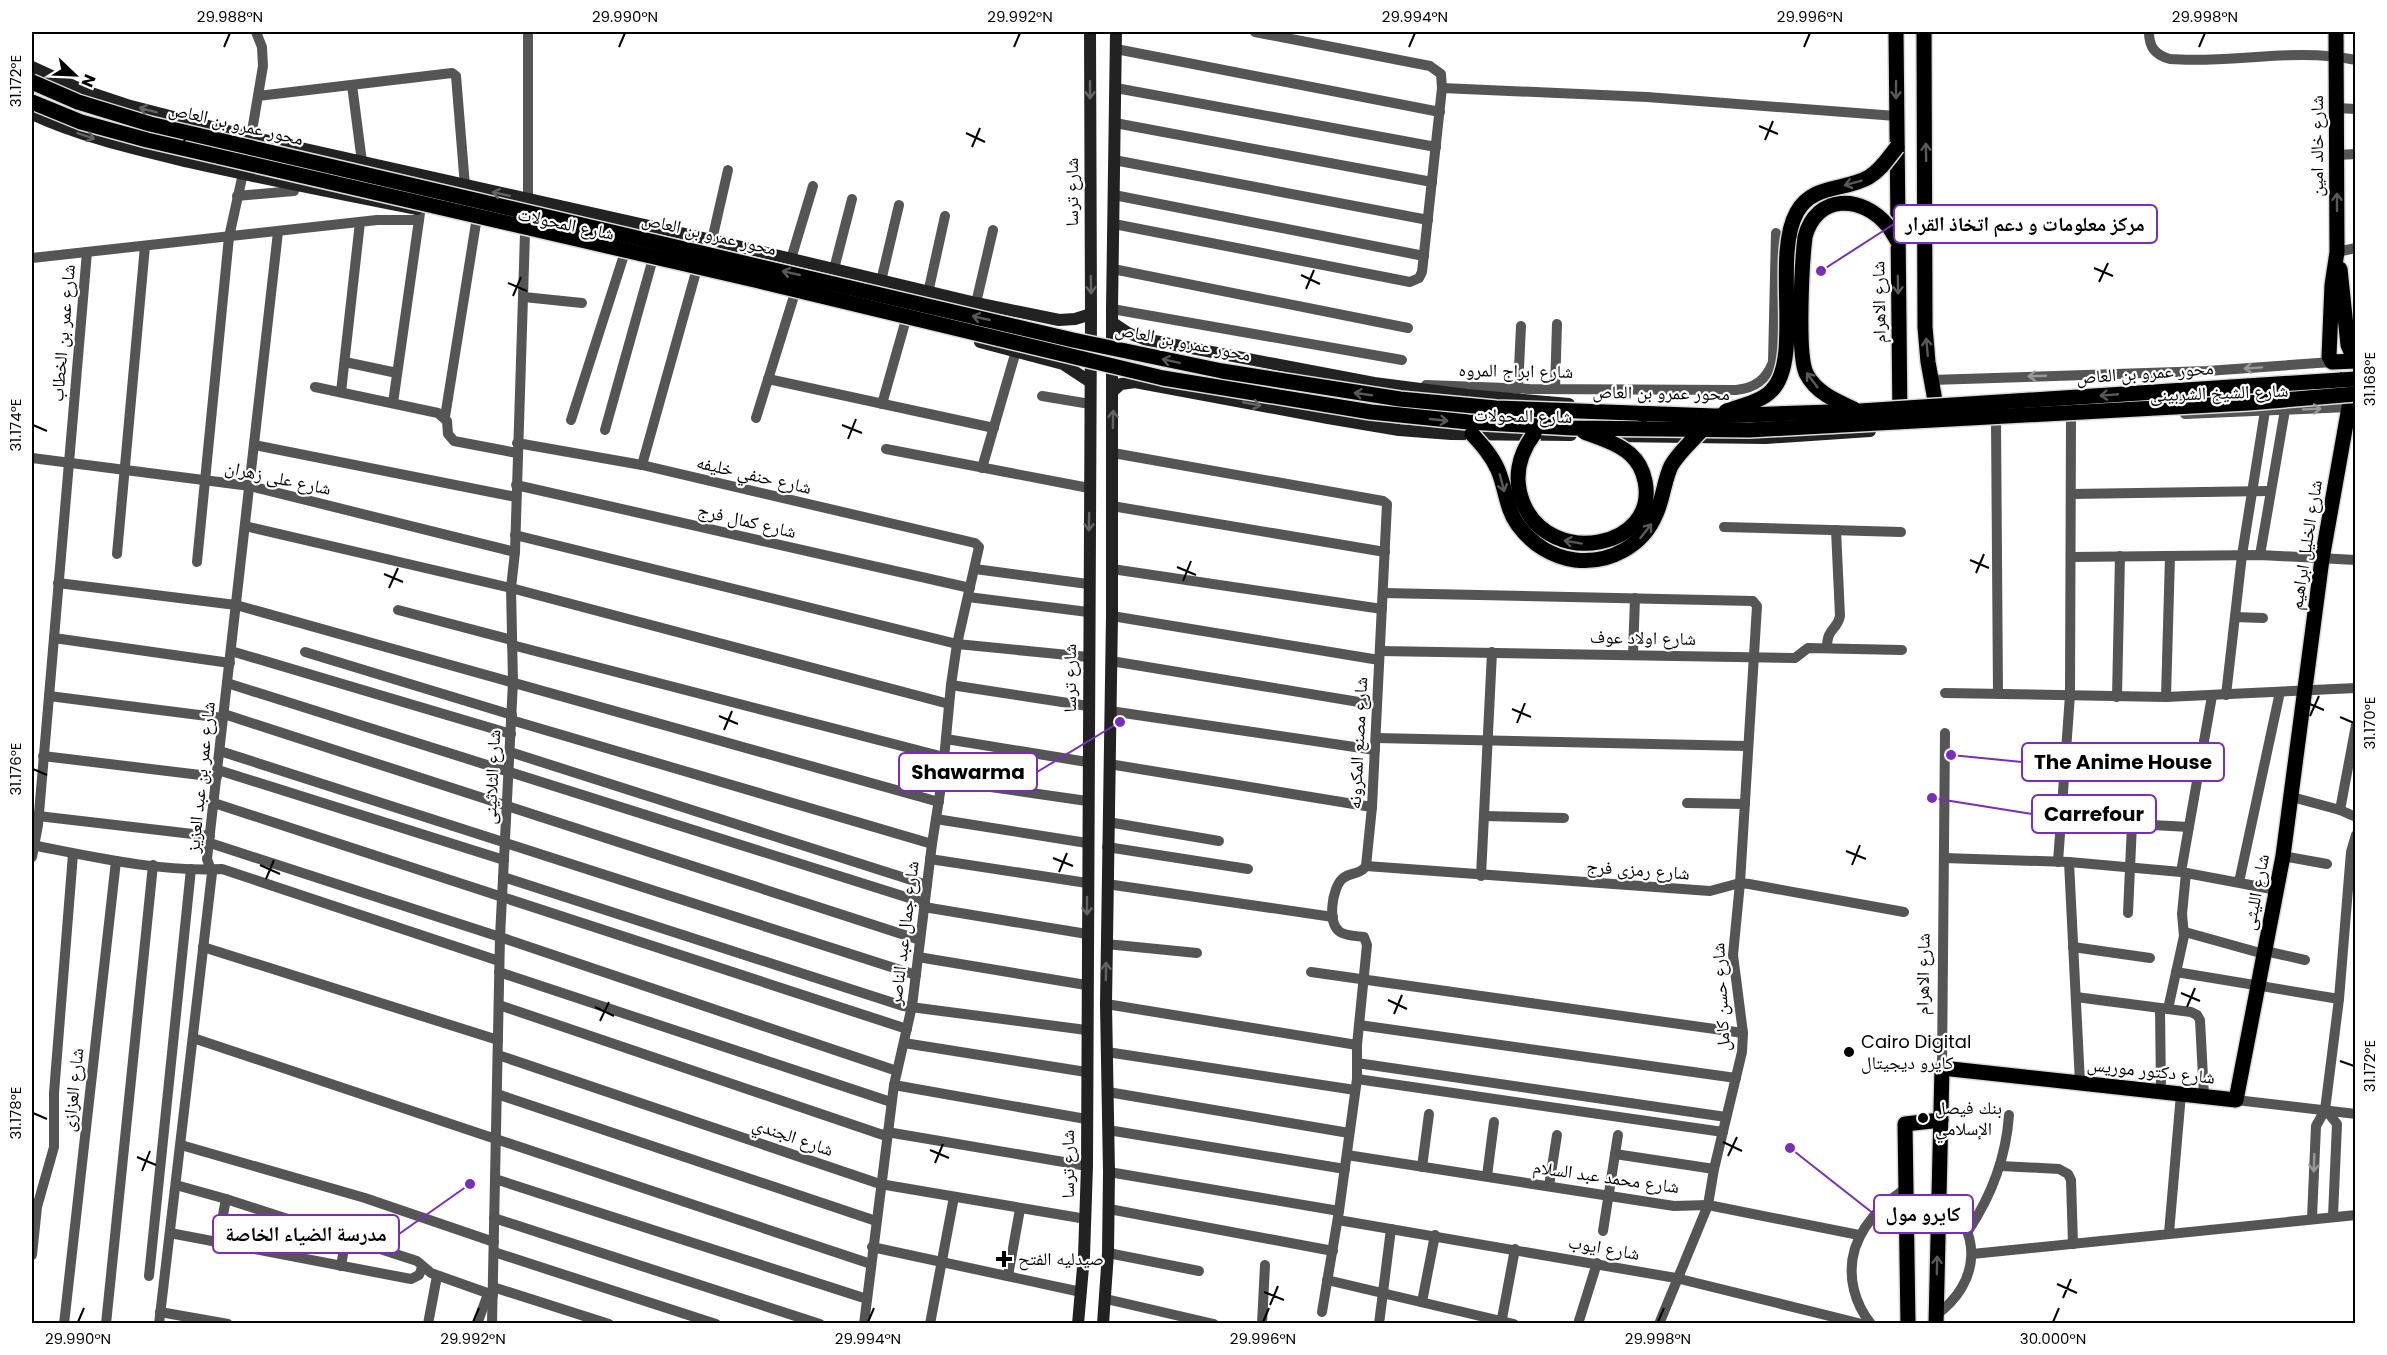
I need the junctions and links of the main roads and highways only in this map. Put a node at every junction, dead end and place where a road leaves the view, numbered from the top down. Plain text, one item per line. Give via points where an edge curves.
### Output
1 (1896, 32) edge
2 (1924, 32) edge
3 (2336, 32) edge
4 (32, 82) edge
5 (32, 102) edge
6 (1897, 147) junction
7 (1898, 242) junction
8 (2337, 256) junction
9 (2349, 290) edge
10 (2350, 322) edge
11 (2355, 361) edge
12 (2332, 362) joint
13 (2355, 379) edge
14 (2353, 402) edge
15 (1860, 411) junction
16 (1715, 416) junction
17 (1939, 426) road end
18 (1573, 428) junction
19 (1704, 428) junction
20 (1900, 428) road end
21 (1472, 434) road end
22 (1534, 434) road end
23 (2306, 690) joint
24 (1942, 1068) joint
25 (2236, 1100) joint
26 (1941, 1120) junction
27 (1936, 1319) edge
28 (1908, 1323) edge

1 -> 6 main road, شارع الاهرام
17 -> 2 main road via 1925,327
8 -> 3 main road, شارع خالد امين
16 -> 4 main road, محور عمرو بن العاص, bridge via 1435,402 1331,389 1167,360 150,124 78,102
5 -> 18 main road, محور عمرو بن العاص, bridge via 81,122 147,140 1163,378 1371,412 1468,423
6 - 7 main road, شارع الاهرام
6 -> 16 main road, bridge via 1872,175 1818,193 1801,205 1789,232 1782,373 1765,396
15 -> 7 main road, bridge via 1826,395 1806,373 1801,343 1805,237 1818,212 1846,202 1873,213
7 -> 20 main road, شارع الاهرام
8 - 9 main road, شارع خالد امين
8 - 12 main road, شارع خالد امين via 2332,291
9 - 10 main road, شارع خالد امين
10 - 11 main road, شارع خالد امين via 2349,352
11 - 12 main road, شارع الشيخ الشربينى
13 -> 15 main road, محور عمرو بن العاص, bridge
14 - 19 main road, محور عمرو بن العاص, bridge via 2266,402 1772,428
14 - 23 main road, شارع الخليل ابراهيم via 2322,559
15 - 16 main road, محور عمرو بن العاص, bridge
18 - 19 main road, محور عمرو بن العاص, bridge
18 -> 22 main road, bridge via 1628,453 1644,476 1646,495 1641,513 1629,527 1610,539 1586,544 1568,542 1544,531 1531,517 1518,480 1520,460
21 -> 19 main road, bridge via 1491,455 1510,512 1525,534 1546,550 1584,561 1616,555 1640,539 1656,515 1673,463
23 - 25 main road, شارع الليثى via 2283,856
24 - 25 main road, شارع دكتور موريس
24 - 26 main road, شارع الاهرام
27 -> 26 main road, شارع الاهرام
26 - 28 main road via 1905,1124

